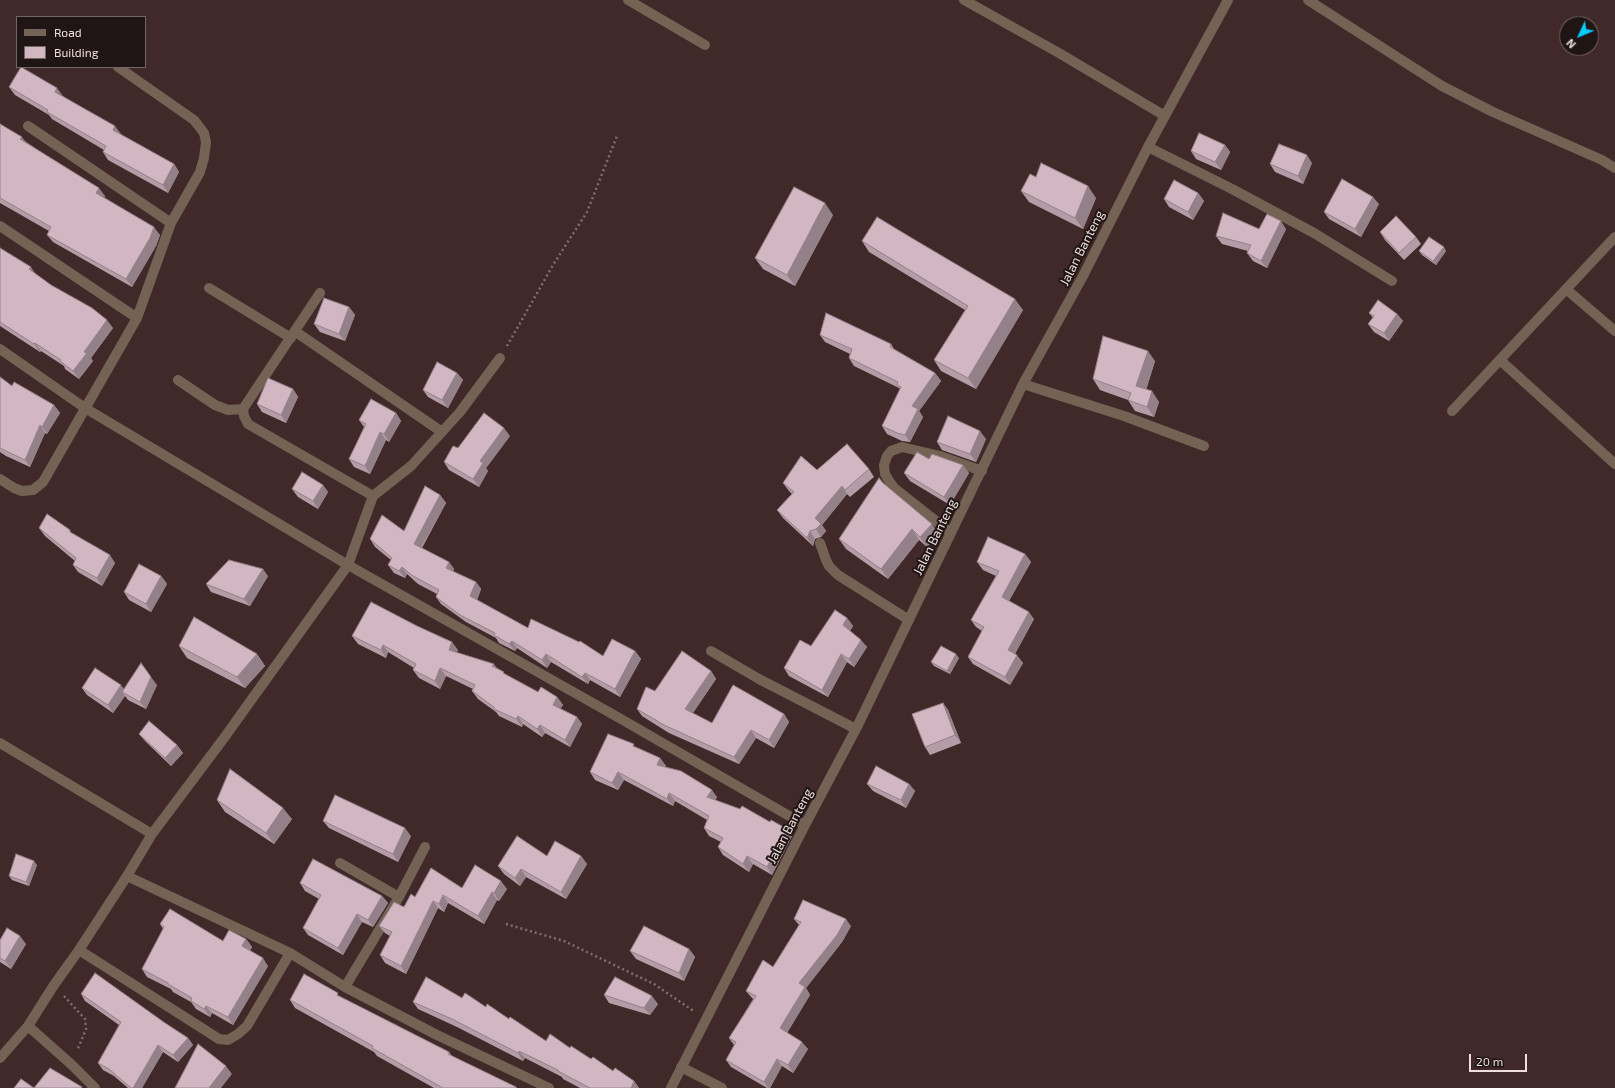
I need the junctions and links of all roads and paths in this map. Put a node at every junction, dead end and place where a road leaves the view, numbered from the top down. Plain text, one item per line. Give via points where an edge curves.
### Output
1 (628, 0) edge
2 (964, 0) edge
3 (1228, 0) edge
4 (1308, 0) edge
5 (705, 45) dead end
6 (119, 68) edge
7 (1165, 116) junction
8 (28, 126) dead end
9 (617, 136) dead end
10 (1148, 147) junction
11 (1615, 168) edge
12 (171, 223) junction
13 (0, 226) edge
14 (1615, 237) edge
15 (1392, 281) dead end
16 (210, 288) dead end
17 (1566, 289) junction
18 (320, 294) dead end
19 (137, 318) junction
20 (1615, 331) edge
21 (294, 335) junction
22 (0, 349) edge
23 (500, 358) joint
24 (1500, 360) junction
25 (178, 380) dead end
26 (1024, 384) junction
27 (85, 408) junction
28 (243, 409) junction
29 (1452, 411) dead end
30 (442, 432) junction
31 (1204, 446) dead end
32 (1615, 464) edge
33 (982, 471) junction
34 (0, 479) edge
35 (374, 496) junction
36 (951, 533) junction
37 (820, 543) dead end
38 (348, 565) junction
39 (909, 620) junction
40 (710, 651) dead end
41 (856, 729) junction
42 (0, 743) edge
43 (805, 826) junction
44 (152, 834) junction
45 (425, 847) dead end
46 (340, 863) dead end
47 (128, 876) junction
48 (399, 897) junction
49 (506, 924) dead end
50 (79, 950) junction
51 (290, 953) junction
52 (54, 985) junction
53 (345, 987) junction
54 (706, 1019) junction
55 (28, 1026) junction
56 (0, 1058) edge
57 (72, 1065) junction
58 (681, 1067) junction
59 (95, 1088) edge
60 (548, 1088) edge
61 (671, 1088) edge
62 (722, 1088) edge

1 - 5 street
2 - 7 street
3 - 7 street, Jalan Banteng
4 - 11 street via 1442,86
6 - 12 street via 194,120 204,134 206,142 200,172
7 - 10 street, Jalan Banteng
8 - 12 street
9 - 23 path via 586,212
10 - 15 street via 1232,188
10 - 26 street, Jalan Banteng via 1083,276
12 - 19 street
13 - 19 street
14 - 17 street
16 - 21 street
17 - 20 street
17 - 24 street
18 - 21 street
19 - 27 street
21 - 28 street
21 - 30 street
22 - 27 street
23 - 30 street
24 - 29 street
24 - 32 street
25 - 28 street via 215,405 228,410
26 - 31 street via 1124,416
26 - 33 street, Jalan Banteng
27 - 34 street via 43,482 33,490 22,491
27 - 38 street
28 - 35 street via 248,424
30 - 35 street via 411,466
33 - 36 street, Jalan Banteng
33 - 36 street via 940,456 902,447 891,451 887,456 884,465 888,481
35 - 38 street
36 - 39 street, Jalan Banteng
37 - 39 street via 829,566 838,575
38 - 43 street
38 - 44 street
39 - 41 street, Jalan Banteng
40 - 41 street
41 - 43 street, Jalan Banteng
42 - 44 street
43 - 54 street, Jalan Banteng
44 - 47 street
45 - 48 street
46 - 48 street
47 - 50 street
47 - 51 street
48 - 53 street
49 - 54 path via 564,941 654,984
50 - 51 street via 219,1039 228,1040 247,1026
50 - 52 street
51 - 53 street
52 - 55 street
52 - 57 path via 85,1019 86,1029
53 - 60 street
54 - 58 street, Jalan Banteng
55 - 56 street
55 - 57 street
57 - 59 street
58 - 61 street, Jalan Banteng
58 - 62 street

